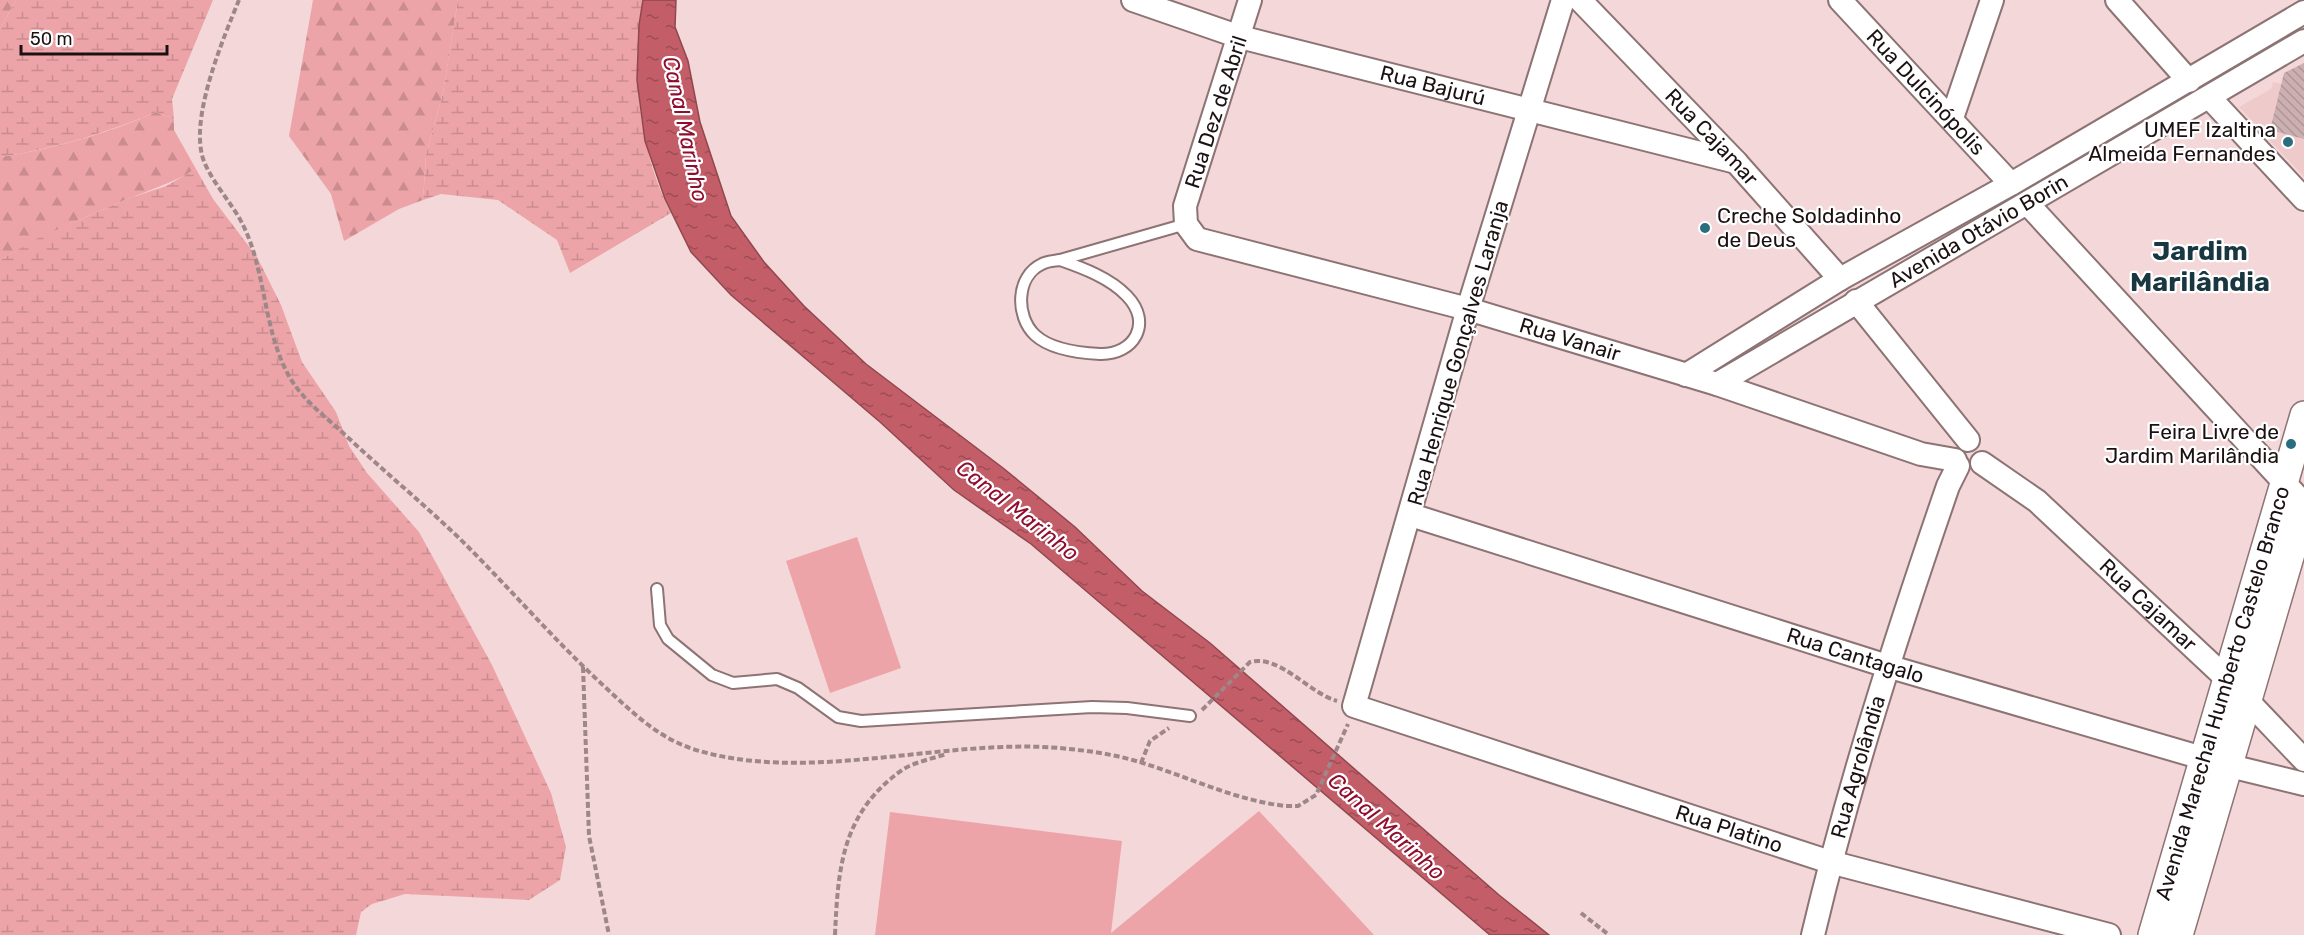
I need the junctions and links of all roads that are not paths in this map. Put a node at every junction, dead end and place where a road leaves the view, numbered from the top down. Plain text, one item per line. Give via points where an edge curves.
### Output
1 (1133, 0) edge
2 (1250, 0) edge
3 (1563, 0) edge
4 (1580, 0) edge
5 (1840, 0) edge
6 (1992, 0) edge
7 (2117, 0) edge
8 (2304, 12) edge
9 (1240, 38) junction
10 (2304, 41) edge
11 (2189, 81) junction
12 (2210, 98) junction
13 (1529, 109) junction
14 (1952, 118) junction
15 (1736, 162) junction
16 (2011, 184) junction
17 (2304, 199) edge
18 (2026, 203) junction
19 (1186, 224) junction
20 (1060, 260) junction
21 (1840, 279) junction
22 (1856, 301) junction
23 (1468, 309) junction
24 (1686, 375) junction
25 (1717, 384) junction
26 (2304, 415) edge
27 (1968, 440) junction
28 (1957, 463) junction
29 (1982, 463) junction
30 (2283, 483) junction
31 (2304, 504) edge
32 (2304, 509) edge
33 (1411, 515) junction
34 (657, 589) dead end
35 (1887, 666) junction
36 (2226, 678) junction
37 (2248, 702) junction
38 (1354, 706) joint
39 (1190, 716) dead end
40 (2203, 758) junction
41 (2304, 760) edge
42 (2230, 766) junction
43 (2304, 784) edge
44 (1830, 862) junction
45 (1813, 935) edge
46 (2109, 935) edge
47 (2152, 935) edge
48 (2179, 935) edge

1 - 9 street, Rua Bajurú
2 - 9 street, Rua Dez de Abril
3 - 13 street, Rua Henrique Gonçalves Laranja
4 - 15 street, Rua Cajamar
5 - 14 street, Rua Dulcinópolis
6 - 14 street
7 - 11 street
8 - 11 street, Avenida Otávio Borin
9 - 13 street, Rua Bajurú
9 - 19 street, Rua Dez de Abril via 1185,206
10 - 12 street, Avenida Otávio Borin
11 - 16 street, Avenida Otávio Borin
12 - 17 street
12 - 18 street, Avenida Otávio Borin
13 - 15 street, Rua Bajurú
13 - 23 street, Rua Henrique Gonçalves Laranja
14 - 16 street, Rua Dulcinópolis
15 - 21 street, Rua Cajamar
16 - 21 street, Avenida Otávio Borin
18 - 22 street, Avenida Otávio Borin
18 - 30 street
19 - 20 lane
19 - 23 street, Rua Vanair via 1197,239
20 - 20 lane via 1042,263 1028,275 1022,290 1021,306 1035,335 1060,347 1084,352 1114,353 1129,347 1137,337 1139,322 1129,298 1083,268
21 - 24 street, Avenida Otávio Borin
22 - 25 street, Avenida Otávio Borin
22 - 27 street
23 - 24 street, Rua Vanair
23 - 33 street, Rua Henrique Gonçalves Laranja
24 - 25 street, Rua Vanair
25 - 28 street, Rua Vanair
26 - 30 street, Avenida Marechal Humberto Castelo Branco
27 - 28 street via 1957,447
27 - 29 street via 1980,444
28 - 29 street via 1970,470
28 - 35 street, Rua Agrolândia
29 - 36 street, Rua Cajamar via 2037,501
30 - 31 street
30 - 36 street, Avenida Marechal Humberto Castelo Branco
32 - 37 street, Avenida Marechal Humberto Castelo Branco
33 - 35 street, Rua Cantagalo
33 - 38 street, Rua Henrique Gonçalves Laranja
34 - 39 lane via 660,625 668,639 712,675 733,683 777,679 798,688 838,717 861,721 1092,708
35 - 40 street, Rua Cantagalo
35 - 44 street, Rua Agrolândia
36 - 37 street, Rua Cajamar
36 - 40 street, Avenida Marechal Humberto Castelo Branco
37 - 41 street, Rua Cajamar
37 - 42 street, Avenida Marechal Humberto Castelo Branco
38 - 44 street, Rua Platino
40 - 42 street, Rua Cantagalo
40 - 47 street, Avenida Marechal Humberto Castelo Branco
42 - 43 street, Rua Cantagalo
42 - 48 street, Avenida Marechal Humberto Castelo Branco
44 - 45 street, Rua Agrolândia
44 - 46 street, Rua Platino

